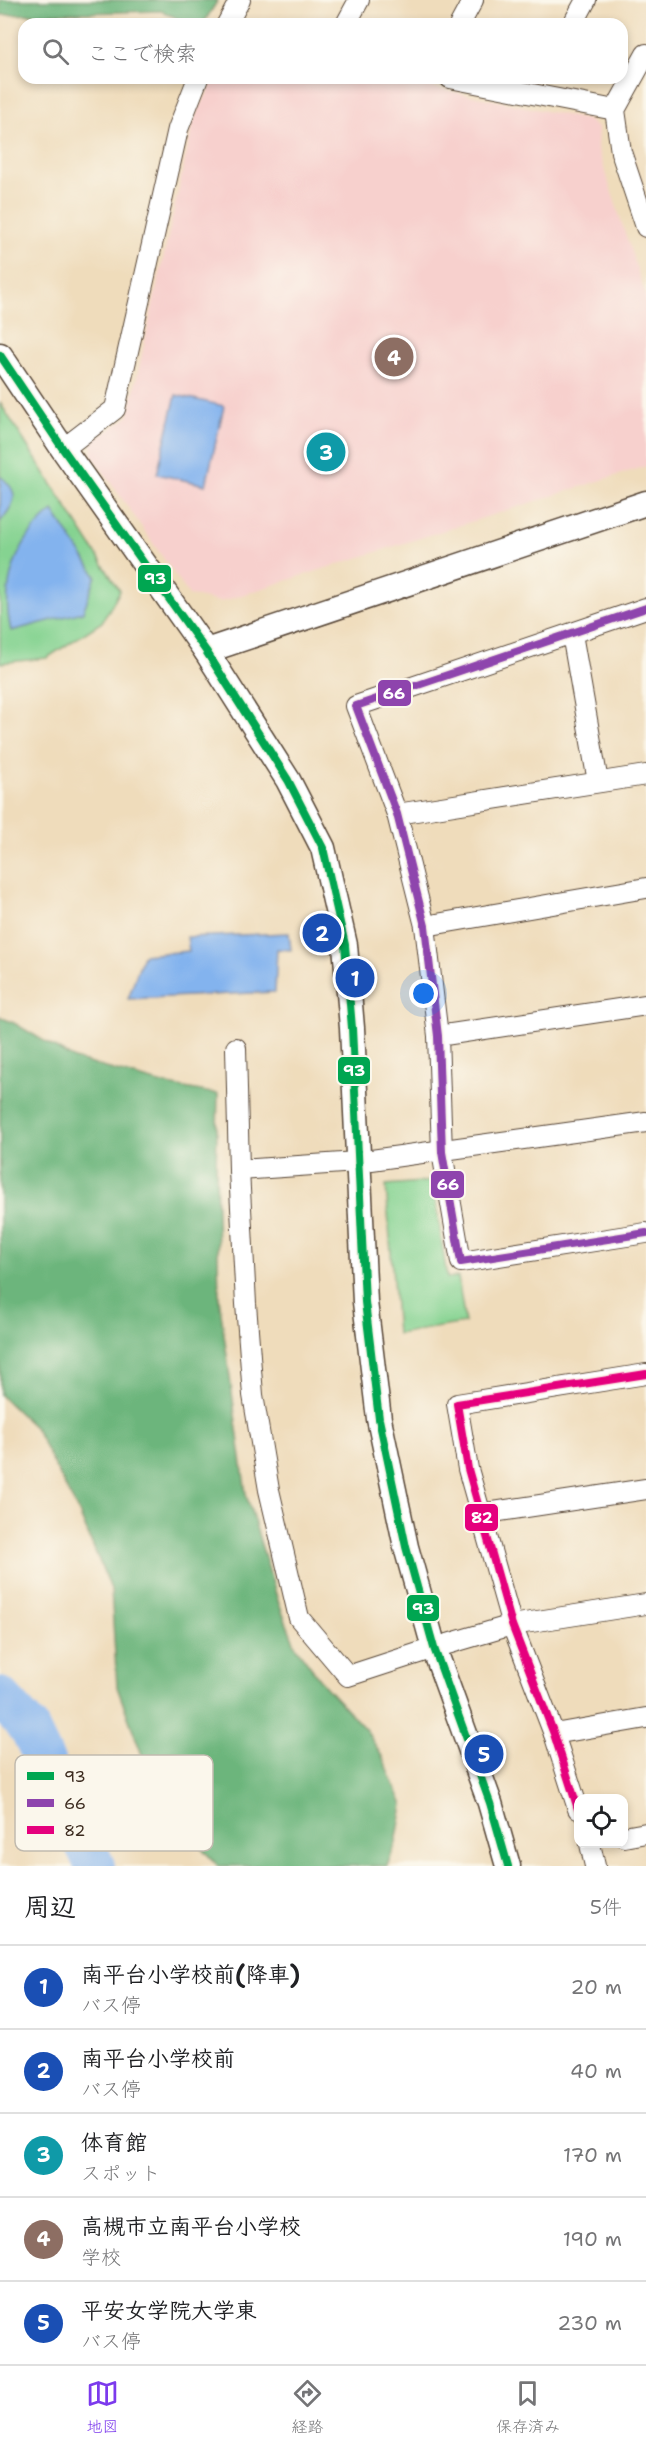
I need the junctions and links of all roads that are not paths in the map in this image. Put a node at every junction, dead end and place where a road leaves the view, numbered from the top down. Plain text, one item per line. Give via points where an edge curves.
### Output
1 (240, 0) edge
2 (359, 0) edge
3 (473, 0) edge
4 (586, 0) edge
5 (230, 18) edge
6 (349, 18) edge
7 (463, 18) edge
8 (576, 18) edge
9 (646, 54) edge
10 (196, 84) edge
11 (517, 84) edge
12 (539, 86) edge
13 (615, 111) junction
14 (646, 227) edge
15 (0, 355) edge
16 (63, 449) junction
17 (646, 503) edge
18 (646, 608) edge
19 (572, 634) junction
20 (206, 651) junction
21 (646, 775) edge
22 (598, 782) junction
23 (397, 814) junction
24 (646, 888) edge
25 (425, 926) junction
26 (646, 1005) edge
27 (438, 1036) junction
28 (236, 1048) dead end
29 (646, 1122) edge
30 (442, 1152) junction
31 (357, 1162) junction
32 (239, 1170) junction
33 (646, 1233) edge
34 (646, 1374) edge
35 (646, 1489) edge
36 (480, 1514) junction
37 (646, 1604) edge
38 (512, 1626) junction
39 (434, 1648) junction
40 (646, 1719) edge
41 (554, 1734) junction
42 (574, 1794) edge
43 (646, 1833) edge
44 (628, 1835) edge
45 (591, 1848) edge
46 (508, 1866) edge
47 (595, 1866) edge

1 - 5 street
2 - 6 street
3 - 7 street
4 - 8 street
9 - 13 street
10 - 16 street via 178,129 115,409
11 - 12 street
12 - 13 street
13 - 14 street via 621,152
15 - 16 street
16 - 20 street
17 - 20 street
18 - 19 street
19 - 22 street
19 - 23 street via 356,706
20 - 31 street via 288,780 323,848 345,945
21 - 22 street
22 - 23 street
23 - 25 street
24 - 25 street
25 - 27 street
26 - 27 street
27 - 30 street
28 - 32 street
29 - 30 street
30 - 31 street
30 - 33 street via 461,1262
31 - 32 street
31 - 39 street via 365,1302 379,1419 406,1547
32 - 39 street via 253,1395 269,1490 299,1618 348,1676
34 - 36 street via 457,1404
35 - 36 street
36 - 38 street
37 - 38 street
38 - 39 street
38 - 41 street
39 - 46 street via 482,1780
40 - 41 street
41 - 42 street
43 - 44 street
45 - 47 street

